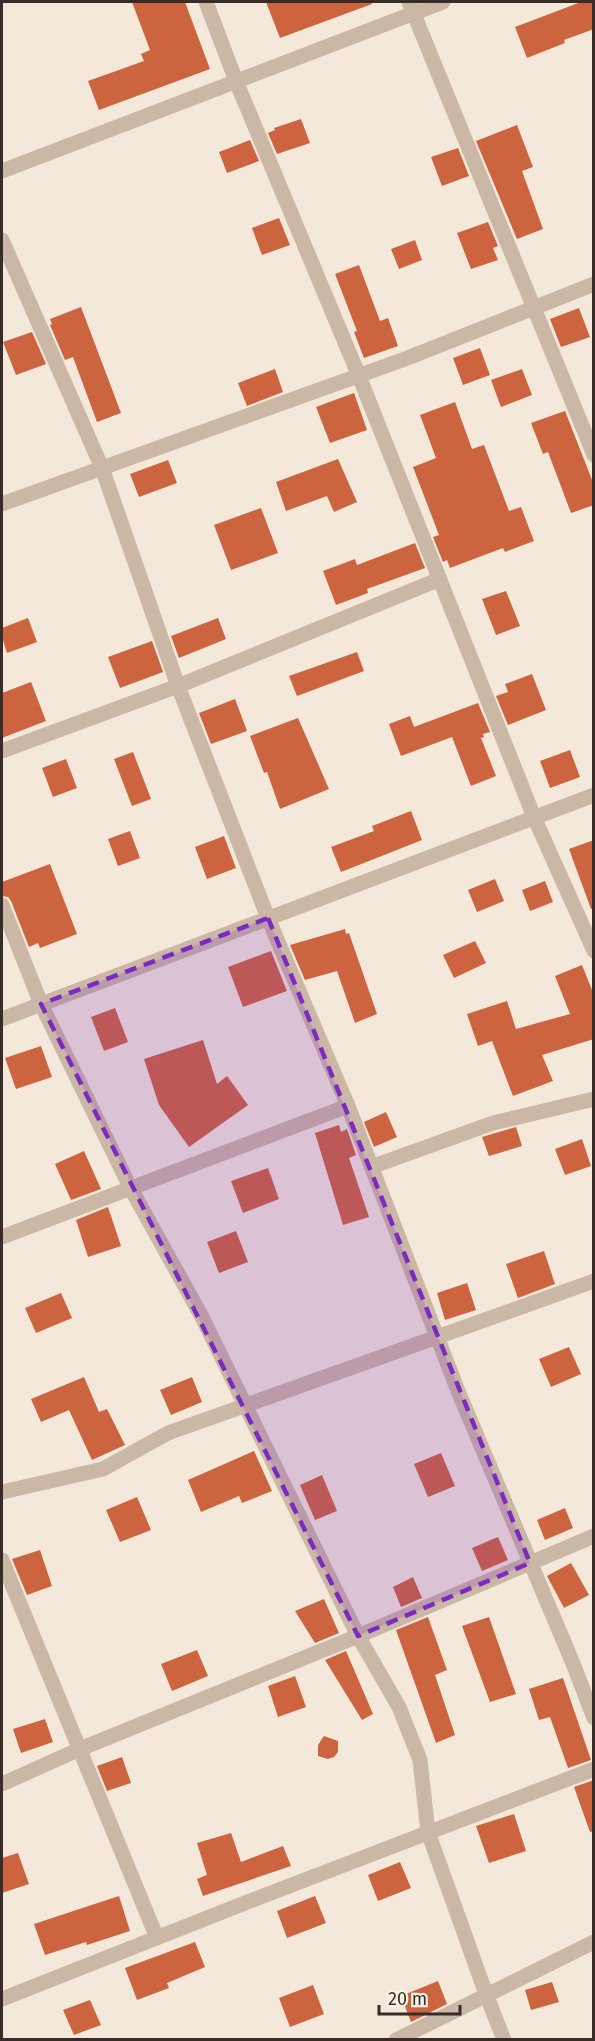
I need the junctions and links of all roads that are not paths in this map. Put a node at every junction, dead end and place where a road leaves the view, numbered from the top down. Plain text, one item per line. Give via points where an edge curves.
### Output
1 (206, 2) edge
2 (443, 2) edge
3 (412, 7) edge
4 (236, 81) junction
5 (2, 171) edge
6 (2, 240) edge
7 (594, 284) edge
8 (534, 308) junction
9 (358, 376) junction
10 (594, 455) edge
11 (102, 468) junction
12 (2, 504) edge
13 (440, 579) junction
14 (178, 686) junction
15 (2, 751) edge
16 (594, 795) edge
17 (534, 817) junction
18 (2, 905) edge
19 (268, 918) junction
20 (594, 951) edge
21 (41, 1004) junction
22 (2, 1019) edge
23 (594, 1099) edge
24 (348, 1106) junction
25 (371, 1167) junction
26 (130, 1187) junction
27 (2, 1237) edge
28 (594, 1281) edge
29 (437, 1336) junction
30 (244, 1407) junction
31 (2, 1492) edge
32 (594, 1536) edge
33 (2, 1560) edge
34 (530, 1563) junction
35 (358, 1636) junction
36 (594, 1718) edge
37 (80, 1749) junction
38 (594, 1769) edge
39 (2, 1784) edge
40 (428, 1832) junction
41 (157, 1938) junction
42 (594, 1942) edge
43 (486, 1994) junction
44 (2, 2000) edge
45 (396, 2040) edge
46 (504, 2040) edge

1 - 4 street
2 - 3 street
3 - 4 street
3 - 8 street
4 - 5 street
4 - 9 street
6 - 11 street
7 - 8 street
8 - 9 street
8 - 10 street
9 - 11 street
9 - 13 street
11 - 12 street
11 - 14 street
13 - 14 street
13 - 17 street
14 - 15 street
14 - 19 street
16 - 17 street
17 - 19 street
17 - 20 street
18 - 21 street
19 - 21 street
19 - 24 street
21 - 22 street
21 - 26 street
23 - 25 street via 493,1123
24 - 25 street
24 - 26 street
25 - 29 street
26 - 27 street
26 - 30 street via 202,1317
28 - 29 street
29 - 30 street
29 - 34 street
30 - 31 street via 168,1433 103,1469
30 - 35 street
32 - 34 street
33 - 37 street
34 - 35 street
34 - 36 street
35 - 37 street
35 - 40 street via 399,1707 420,1760
37 - 39 street
37 - 41 street
38 - 40 street
40 - 41 street
40 - 43 street
41 - 44 street
42 - 43 street
43 - 45 street
43 - 46 street

